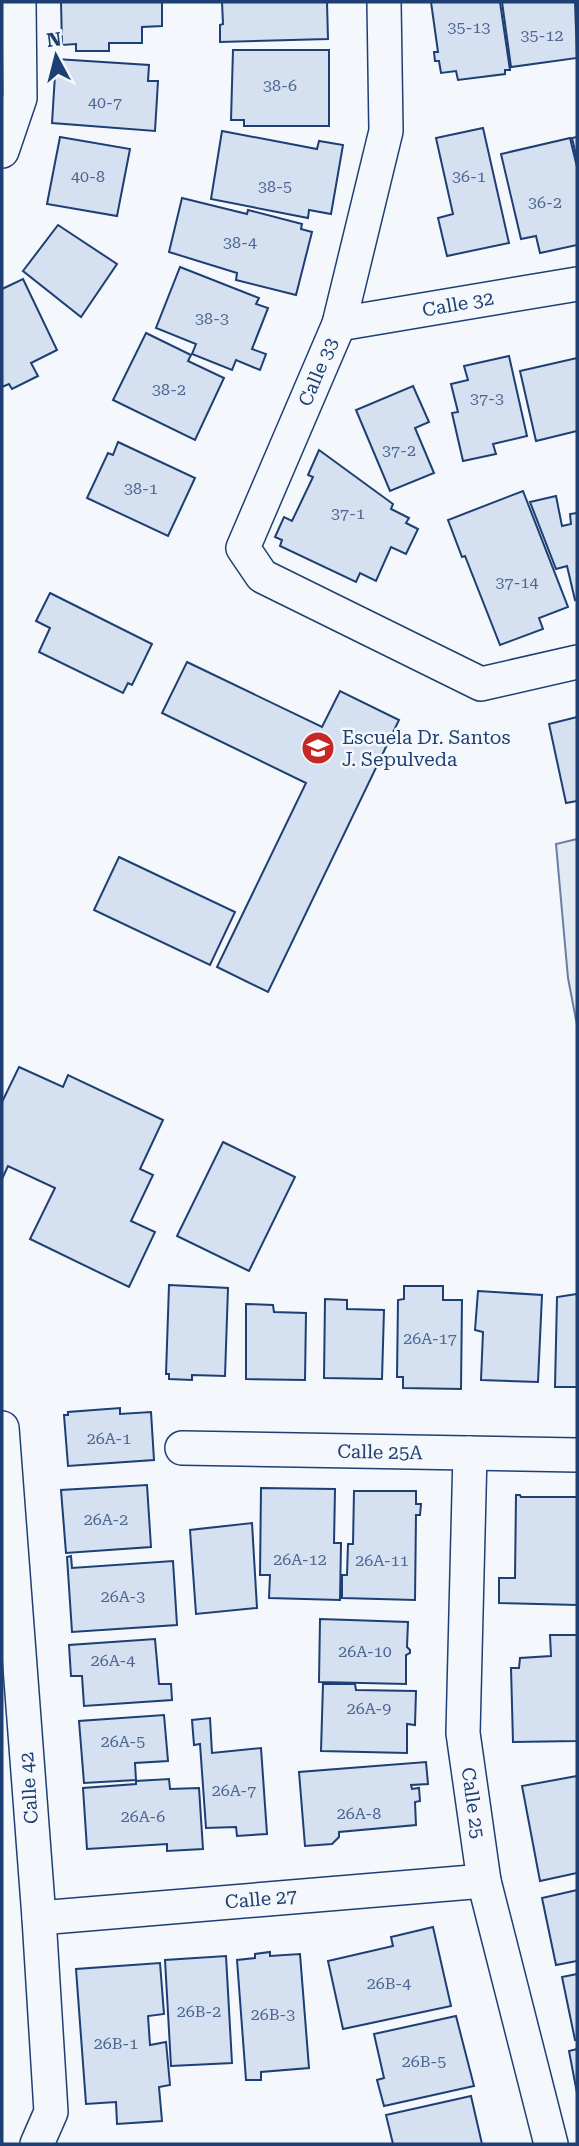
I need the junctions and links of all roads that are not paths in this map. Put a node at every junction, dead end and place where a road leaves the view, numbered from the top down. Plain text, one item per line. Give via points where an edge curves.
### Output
1 (19, 2) edge
2 (384, 2) edge
3 (2, 151) edge
4 (577, 284) edge
5 (338, 324) junction
6 (577, 662) edge
7 (2, 1428) edge
8 (182, 1448) dead end
9 (470, 1453) junction
10 (577, 1455) edge
11 (484, 1881) junction
12 (39, 1917) junction
13 (37, 2144) edge
14 (551, 2144) edge

1 - 3 street via 20,98
2 - 5 street, Calle 33 via 386,131
4 - 5 street, Calle 32
5 - 6 street, Calle 33 via 243,548 262,576 481,684
7 - 12 street, Calle 42
8 - 9 street, Calle 25A
9 - 10 street, Calle 25A
9 - 11 street, Calle 25 via 463,1733
11 - 12 street, Calle 27
11 - 14 street, Calle 25
12 - 13 street, Calle 42 via 51,2112

